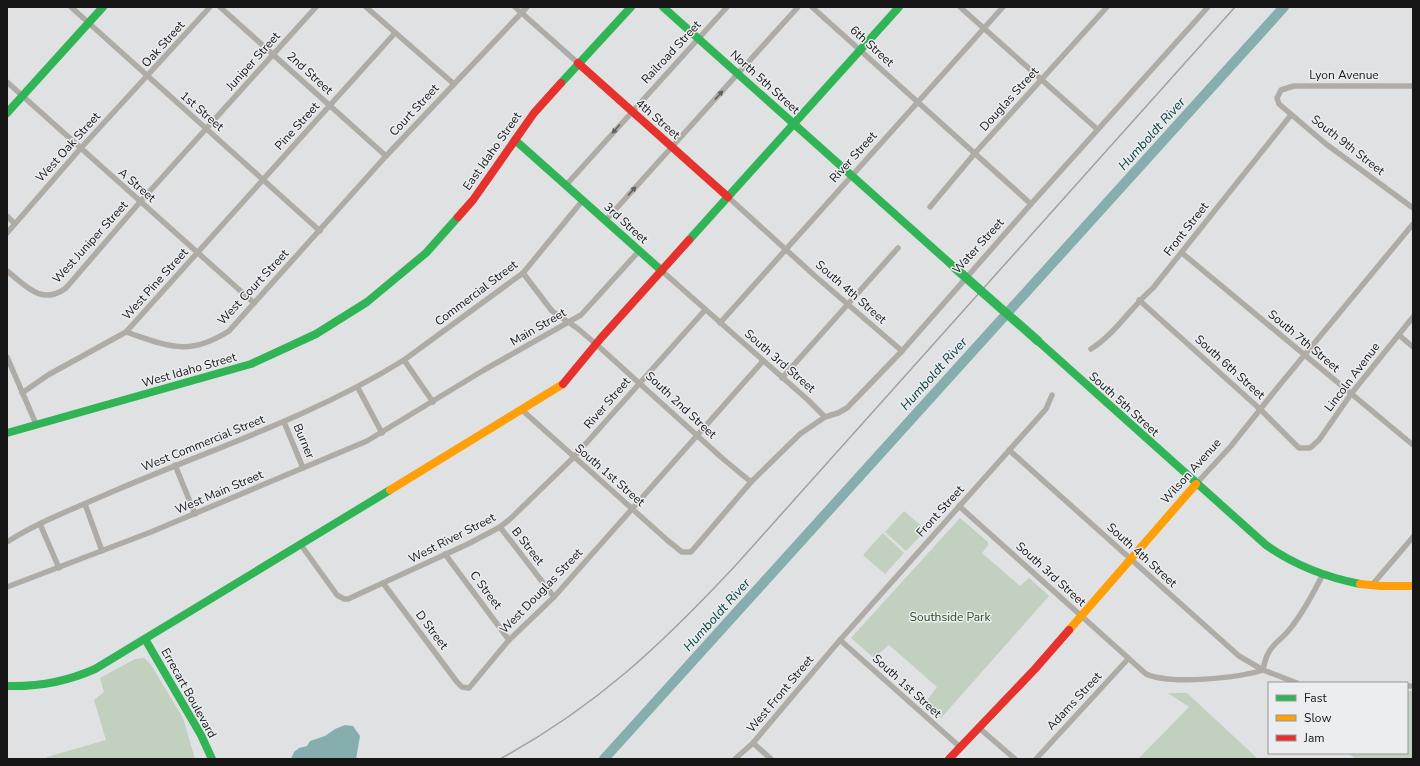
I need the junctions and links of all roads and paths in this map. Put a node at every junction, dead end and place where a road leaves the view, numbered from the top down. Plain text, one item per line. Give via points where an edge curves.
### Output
1 (71, 7) edge
2 (103, 7) edge
3 (210, 7) edge
4 (220, 7) edge
5 (316, 7) edge
6 (515, 7) edge
7 (527, 7) edge
8 (631, 7) edge
9 (663, 7) edge
10 (727, 7) edge
11 (798, 7) edge
12 (812, 7) edge
13 (899, 7) edge
14 (960, 7) edge
15 (1003, 7) edge
16 (1106, 7) edge
17 (1208, 7) edge
18 (369, 8) edge
19 (522, 13) junction
20 (88, 23) junction
21 (984, 28) junction
22 (395, 33) junction
23 (698, 38) junction
24 (860, 50) junction
25 (273, 54) junction
26 (578, 63) junction
27 (738, 74) junction
28 (147, 78) junction
29 (1041, 80) junction
30 (7, 82) edge
31 (454, 84) junction
32 (1413, 86) edge
33 (1278, 94) joint
34 (22, 95) junction
35 (918, 102) junction
36 (330, 106) junction
37 (631, 111) junction
38 (7, 113) edge
39 (1291, 115) junction
40 (794, 124) junction
41 (206, 130) junction
42 (1097, 130) junction
43 (515, 140) junction
44 (672, 147) junction
45 (80, 149) junction
46 (975, 154) junction
47 (386, 156) junction
48 (851, 176) junction
49 (264, 179) junction
50 (567, 184) junction
51 (728, 197) junction
52 (583, 200) junction
53 (140, 202) junction
54 (1031, 204) junction
55 (930, 207) dead end
56 (1413, 208) edge
57 (7, 216) edge
58 (606, 220) junction
59 (14, 223) junction
60 (1413, 224) edge
61 (320, 231) junction
62 (7, 233) edge
63 (898, 248) dead end
64 (786, 249) junction
65 (639, 251) junction
66 (198, 253) junction
67 (1182, 253) junction
68 (7, 271) edge
69 (662, 271) junction
70 (523, 273) junction
71 (1139, 300) junction
72 (366, 302) joint
73 (254, 303) junction
74 (847, 305) junction
75 (705, 310) junction
76 (1413, 317) edge
77 (569, 322) junction
78 (720, 323) junction
79 (126, 332) junction
80 (1399, 335) junction
81 (596, 344) junction
82 (1413, 347) edge
83 (1092, 349) dead end
84 (902, 351) junction
85 (1305, 356) junction
86 (7, 357) edge
87 (404, 360) junction
88 (763, 361) junction
89 (782, 378) junction
90 (640, 382) junction
91 (358, 388) junction
92 (22, 393) junction
93 (1351, 394) junction
94 (1052, 395) dead end
95 (433, 402) junction
96 (522, 410) junction
97 (1261, 410) junction
98 (825, 417) junction
99 (284, 422) junction
100 (36, 424) junction
101 (7, 433) edge
102 (382, 433) junction
103 (696, 434) junction
104 (1413, 445) edge
105 (1306, 449) joint
106 (1009, 450) junction
107 (573, 458) junction
108 (175, 465) junction
109 (303, 468) junction
110 (751, 482) junction
111 (1196, 484) junction
112 (85, 504) junction
113 (959, 506) junction
114 (632, 508) junction
115 (195, 514) junction
116 (40, 524) junction
117 (500, 527) junction
118 (1413, 538) edge
119 (7, 542) edge
120 (301, 545) junction
121 (102, 552) junction
122 (686, 553) joint
123 (445, 554) junction
124 (1131, 559) junction
125 (59, 568) junction
126 (1323, 574) junction
127 (383, 583) junction
128 (1372, 585) junction
129 (1413, 586) edge
130 (7, 587) edge
131 (554, 597) junction
132 (1080, 616) junction
133 (145, 639) junction
134 (509, 640) junction
135 (840, 640) junction
136 (1128, 659) junction
137 (1264, 670) junction
138 (1294, 682) edge
139 (7, 686) edge
140 (466, 689) joint
141 (978, 727) junction
142 (753, 743) junction
143 (960, 747) junction
144 (212, 759) edge
145 (735, 759) edge
146 (771, 759) edge
147 (949, 759) edge
148 (1014, 759) edge
149 (1036, 759) edge

1 - 20 street, 1st Street
2 - 20 main road
3 - 28 street, Oak Street
4 - 25 street, 2nd Street
5 - 25 street, Juniper Street
6 - 19 street, 4th Street
7 - 19 street, Court Street
8 - 26 main road, East Idaho Street
9 - 23 main road, North 5th Street
10 - 23 street, Railroad Street
11 - 27 street
12 - 24 street, 6th Street
13 - 24 main road
14 - 21 street
15 - 21 street, River Street
16 - 29 street, Douglas Street
17 - 42 street, Water Street
18 - 22 street
19 - 26 street, 4th Street
19 - 31 street, Court Street
20 - 28 street, 1st Street
20 - 34 main road
21 - 29 street
21 - 35 street, River Street
22 - 31 street
22 - 36 street, Pine Street
23 - 27 main road, North 5th Street
23 - 37 street, Railroad Street
24 - 35 street, 6th Street
24 - 40 main road
25 - 36 street, 2nd Street
25 - 41 street, Juniper Street
26 - 37 main road, 4th Street
26 - 43 main road, East Idaho Street via 534,113
27 - 40 main road, North 5th Street
44 -> 27 street
28 - 41 street, 1st Street
28 - 45 street, West Oak Street
29 - 42 street
29 - 46 street, Douglas Street
30 - 34 street, A Street
31 - 47 street, Court Street
32 - 33 street, Lyon Avenue via 1294,86 1284,88
33 - 39 street, South 9th Street via 1279,104
34 - 38 main road
34 - 45 street, A Street
35 - 46 street
35 - 48 street, River Street
36 - 47 street, 2nd Street
36 - 49 street, Pine Street
37 - 44 main road, 4th Street
37 -> 50 street, Railroad Street
39 - 56 street, South 9th Street
39 - 67 street, Front Street
40 - 48 main road, North 5th Street
40 - 51 main road
41 - 49 street, 1st Street
41 - 53 street, West Juniper Street
42 - 54 street, Water Street
43 - 50 main road, 3rd Street
43 - 72 main road, East Idaho Street via 447,230 404,272
44 - 51 main road, 4th Street
58 -> 44 street
45 - 53 street, A Street
45 - 59 street, West Oak Street
46 - 54 street
46 - 55 street, Douglas Street
47 - 61 street, Court Street
48 - 64 street, River Street
48 - 111 main road, South 5th Street, bridge
49 - 61 street, 1st Street
49 - 66 street, West Pine Street
50 - 52 main road, 3rd Street
51 - 64 street, 4th Street
51 - 69 main road
52 - 58 main road, 3rd Street
52 - 70 street, Commercial Street
53 - 66 street, A Street
53 - 68 street, West Juniper Street via 66,288 53,295 44,296 33,291
54 - 84 street, Water Street
57 - 59 street
58 - 65 main road, 3rd Street
59 - 62 street, West Oak Street
60 - 85 street, Wilson Avenue
61 - 73 street, West Court Street
63 - 74 street
64 - 74 street, South 4th Street
64 - 78 street, River Street
65 - 69 main road, 3rd Street
65 - 77 street, Main Street via 593,303
66 - 73 street, A Street
66 - 79 street, West Pine Street
67 - 71 street, Front Street via 1153,288
67 - 85 street, South 7th Street
69 - 75 street, 3rd Street
69 - 81 main road
70 - 77 street via 552,311
70 - 87 street, Commercial Street
71 - 83 street, Front Street via 1106,340
71 - 97 street, South 6th Street
72 - 100 main road, West Idaho Street via 316,334 252,364
73 - 79 street, West Court Street via 229,331 216,340 196,346 173,347
74 - 84 street, South 4th Street
74 - 89 street
75 - 78 street, 3rd Street
75 - 90 street, River Street
76 - 80 street, Lincoln Avenue
77 - 81 street
77 - 95 street, Main Street
78 - 88 street, South 3rd Street
79 - 92 street, West Pine Street
80 - 82 street
80 - 93 street, Lincoln Avenue
81 - 90 street, South 2nd Street
81 - 96 main road via 562,385
84 - 98 street, Water Street via 847,408
85 - 93 street, South 7th Street
85 - 97 street, Wilson Avenue
86 - 92 street
87 - 91 street, West Commercial Street
87 - 95 street
88 - 89 street, South 3rd Street
88 - 103 street
89 - 98 street, South 3rd Street
90 - 103 street, South 2nd Street
90 - 107 street, River Street
91 - 99 street, West Commercial Street
91 - 102 street
92 - 100 street
93 - 104 street, South 7th Street
93 - 105 street, Lincoln Avenue via 1319,440
94 - 106 street, Front Street via 1046,409
95 - 102 street, West Main Street
96 - 107 street, South 1st Street
96 - 120 main road
97 - 105 street, South 6th Street via 1299,448
97 - 111 street, Wilson Avenue
98 - 110 street, Water Street via 800,434
99 - 108 street, West Commercial Street
99 - 109 street, Burner
100 - 101 main road, West Idaho Street
102 - 109 street, West Main Street
103 - 110 street, South 2nd Street
103 - 114 street
106 - 113 street, Front Street
106 - 124 street, South 4th Street
107 - 114 street, South 1st Street
107 - 117 street, West River Street
108 - 112 street, West Commercial Street
108 - 115 street
109 - 115 street, West Main Street
110 - 122 street, Water Street via 696,548
111 - 124 main road, Wilson Avenue
111 - 126 main road, South 5th Street via 1276,553
112 - 116 street, West Commercial Street
112 - 121 street
113 - 132 street, South 3rd Street
113 - 135 street, Front Street
114 - 122 street, South 1st Street via 667,540
114 - 131 street, West Douglas Street
115 - 121 street, West Main Street
116 - 119 street, West Commercial Street
116 - 125 street
117 - 123 street, West River Street
117 - 131 street, B Street
118 - 128 street
120 - 127 street, West River Street via 337,595 344,599 355,597
120 - 133 main road
121 - 125 street, West Main Street
123 - 127 street, West River Street
123 - 134 street, C Street
124 - 132 main road, Wilson Avenue
124 - 137 street, South 4th Street via 1230,649
125 - 130 street, West Main Street
126 - 128 main road, South 5th Street
126 - 137 street via 1292,627 1268,653
127 - 140 street, D Street via 457,682
128 - 129 main road, South 5th Street
131 - 134 street, West Douglas Street
132 - 136 street, South 3rd Street
132 - 141 main road, Wilson Avenue
133 - 139 main road via 88,672 64,681 39,686
133 - 144 main road, Errecart Boulevard via 201,735
134 - 140 street, West Douglas Street
135 - 142 street, West Front Street
135 - 143 street, South 1st Street
136 - 137 street, South 3rd Street via 1146,674 1160,679 1223,677
136 - 149 street, Adams Street
137 - 138 street, South 4th Street
141 - 143 main road, Wilson Avenue
141 - 148 street
142 - 145 street, West Front Street
142 - 146 street
143 - 147 main road, Wilson Avenue

